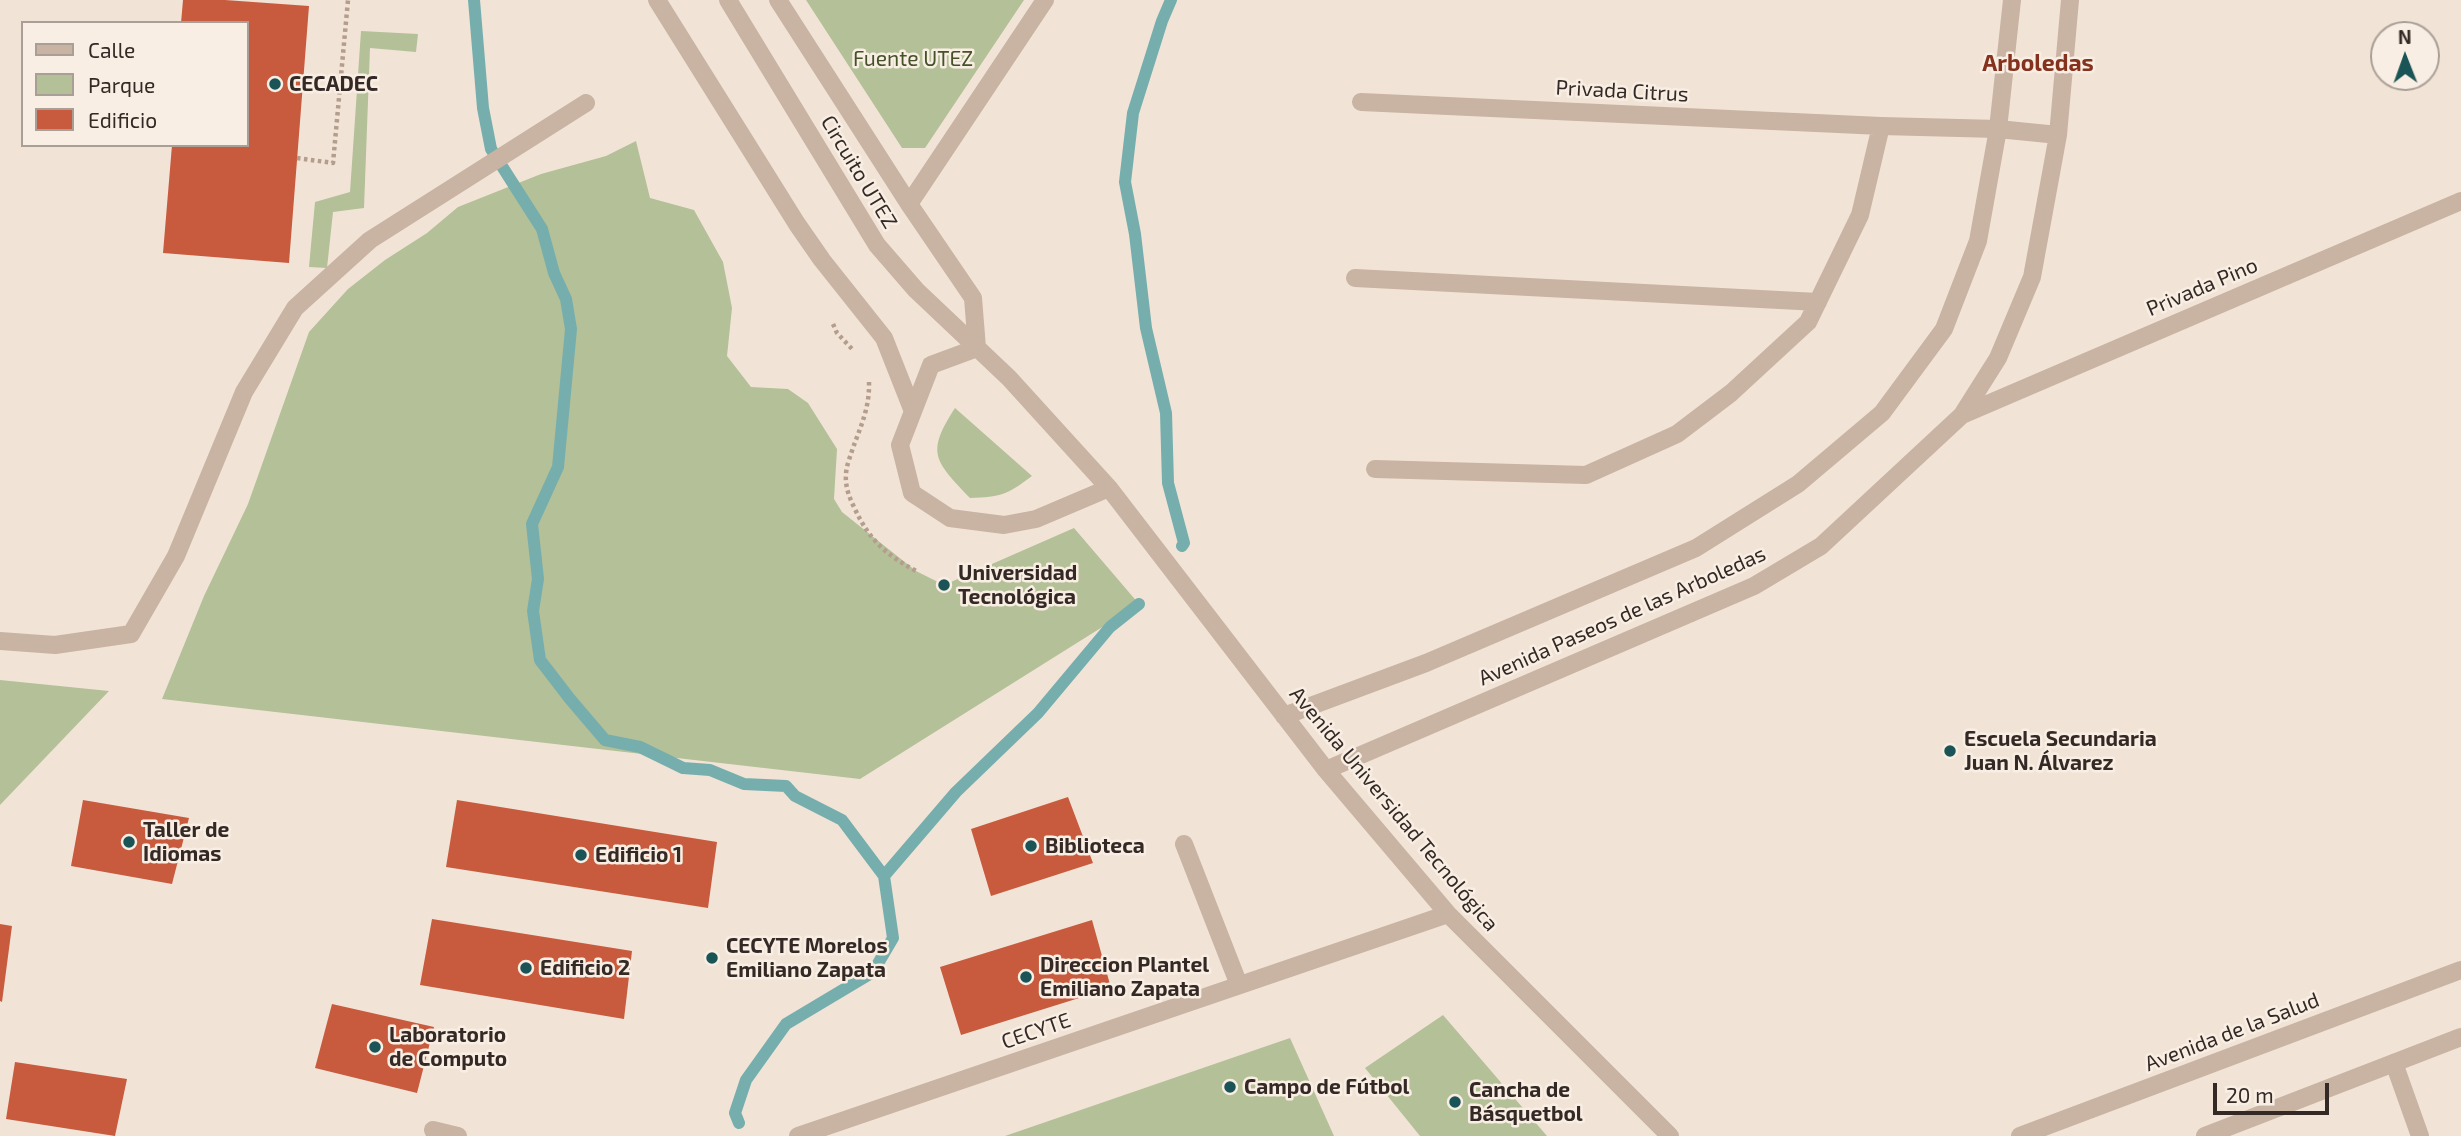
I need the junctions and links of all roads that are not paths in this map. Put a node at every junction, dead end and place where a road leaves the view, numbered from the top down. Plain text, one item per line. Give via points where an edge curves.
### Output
1 (657, 0) edge
2 (728, 0) edge
3 (778, 0) edge
4 (1045, 0) edge
5 (2012, 0) edge
6 (2070, 0) edge
7 (1361, 102) dead end
8 (586, 103) dead end
9 (1881, 126) junction
10 (1998, 129) junction
11 (2058, 135) junction
12 (2461, 201) edge
13 (909, 204) junction
14 (1355, 278) dead end
15 (1818, 302) junction
16 (977, 348) junction
17 (912, 409) junction
18 (1962, 415) junction
19 (1375, 469) dead end
20 (1109, 488) junction
21 (0, 640) edge
22 (1284, 716) junction
23 (1326, 770) junction
24 (1184, 844) dead end
25 (1448, 914) junction
26 (2461, 970) edge
27 (1240, 985) junction
28 (2461, 1037) edge
29 (2394, 1063) junction
30 (433, 1130) dead end
31 (458, 1136) edge
32 (798, 1136) edge
33 (1670, 1136) edge
34 (2020, 1136) edge
35 (2205, 1136) edge
36 (2420, 1136) edge

1 - 17 street via 797,224 884,338
2 - 16 street, Circuito UTEZ via 877,245
3 - 13 street
4 - 13 street, Circuito UTEZ
5 - 10 street, Avenida Paseos de las Arboledas
6 - 11 street, Avenida Paseos de las Arboledas
7 - 9 street, Privada Citrus
8 - 21 street via 370,240 295,308 244,392 176,556 131,634 55,645
9 - 10 street, Privada Citrus
9 - 15 street via 1860,215
10 - 11 street, Privada Citrus
10 - 22 street, Avenida Paseos de las Arboledas via 1978,241 1944,329 1882,413 1798,484 1696,548 1426,663
11 - 18 street, Avenida Paseos de las Arboledas via 2032,277 1998,358
12 - 18 street, Privada Pino
13 - 16 street via 973,298
14 - 15 street
15 - 19 street via 1808,321 1731,393 1677,434 1586,475
16 - 17 street via 932,365
16 - 20 street, Avenida Universidad Tecnológica
17 - 20 street via 900,445 912,493 950,518 1004,524 1036,519
18 - 23 street, Avenida Paseos de las Arboledas via 1821,546 1754,586
20 - 22 street, Avenida Universidad Tecnológica
22 - 23 street, Avenida Universidad Tecnológica
23 - 25 street, Avenida Universidad Tecnológica
24 - 27 street
25 - 27 street, CECYTE
25 - 33 street, Avenida Universidad Tecnológica
26 - 34 street, Avenida de la Salud
27 - 32 street, CECYTE
28 - 29 street
29 - 35 street
29 - 36 street
30 - 31 street

